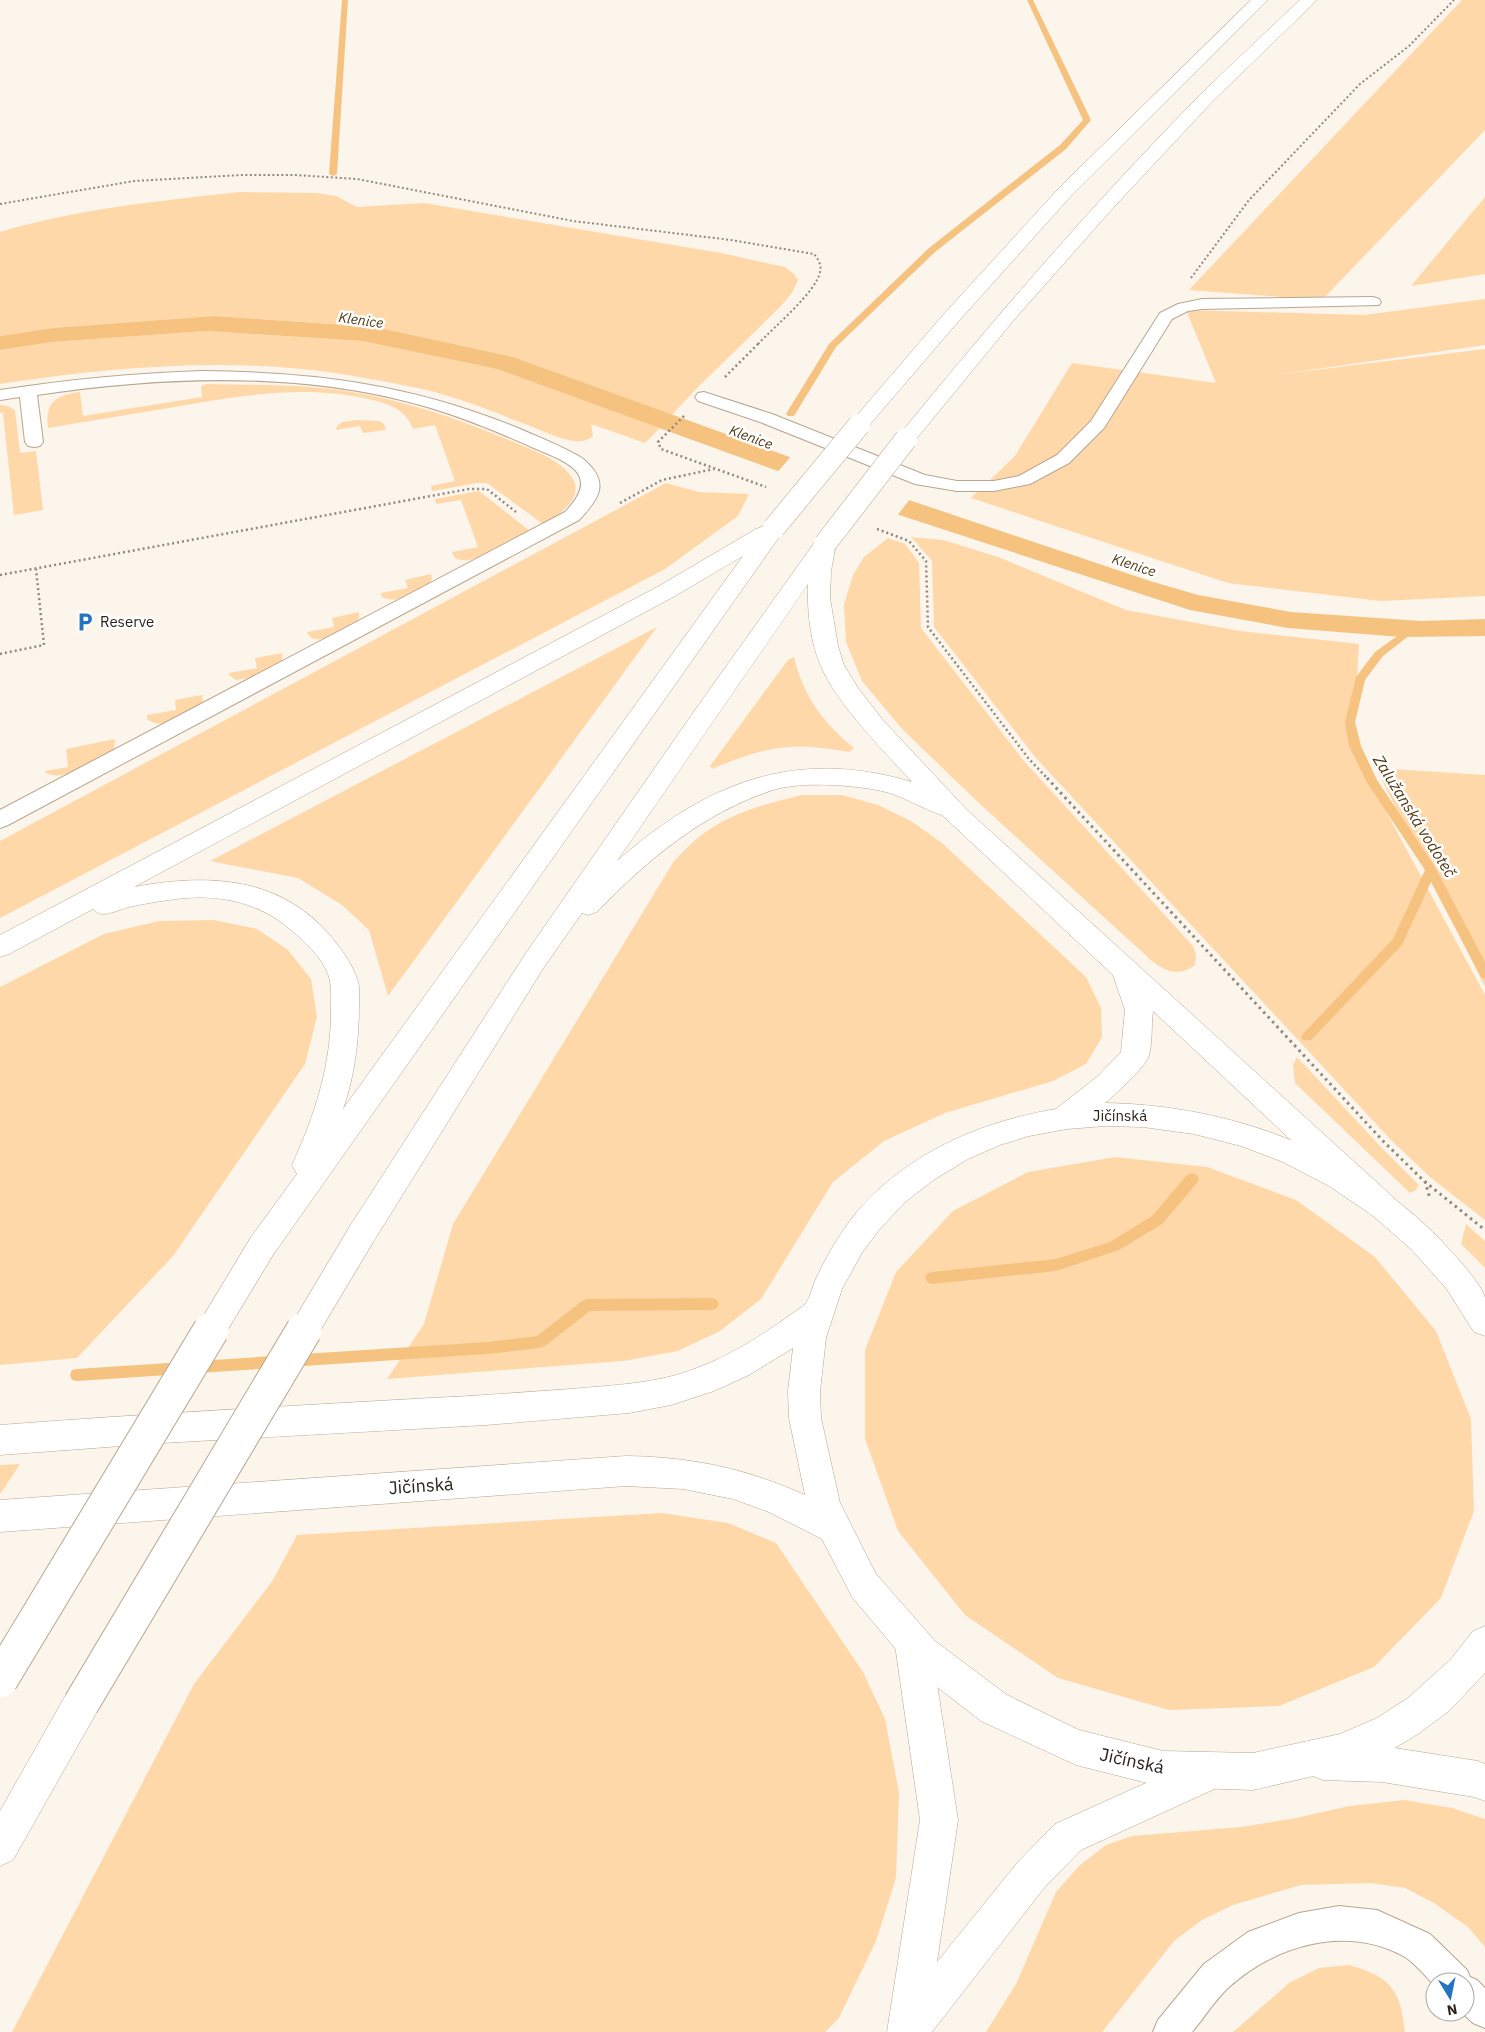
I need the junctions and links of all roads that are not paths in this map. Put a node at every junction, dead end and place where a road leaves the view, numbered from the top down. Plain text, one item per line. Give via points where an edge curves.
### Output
1 (1260, 0) edge
2 (1308, 2) edge
3 (1374, 302) dead end
4 (28, 390) junction
5 (0, 395) edge
6 (704, 397) road end
7 (34, 442) dead end
8 (774, 528) junction
9 (826, 544) junction
10 (957, 815) junction
11 (0, 820) edge
12 (60, 915) junction
13 (0, 947) edge
14 (535, 960) junction
15 (1125, 969) junction
16 (1066, 1117) junction
17 (1382, 1206) junction
18 (262, 1246) junction
19 (1458, 1282) junction
20 (1485, 1300) edge
21 (816, 1314) junction
22 (1485, 1322) edge
23 (0, 1440) edge
24 (0, 1516) edge
25 (831, 1526) junction
26 (1485, 1643) edge
27 (913, 1645) junction
28 (0, 1680) edge
29 (1314, 1761) junction
30 (1208, 1773) junction
31 (1485, 1783) edge
32 (0, 1847) edge
33 (1445, 1972) edge
34 (1475, 2002) edge
35 (1485, 2011) edge
36 (908, 2031) edge
37 (1170, 2032) edge

1 - 8 main road, bridge via 1065,192 950,319
2 - 9 main road, bridge via 1207,98 1006,317
3 - 6 lane via 1202,304 1184,307 1166,316 1098,424 1063,459 1024,480 994,486 957,486 921,480 766,418
4 - 5 lane
4 - 7 lane
4 - 11 lane via 116,380 208,376 284,378 352,385 404,395 499,426 572,458 584,468 590,479 591,495 572,516
8 - 12 main road via 667,592
8 - 18 main road
9 - 10 main road via 819,598 821,622 832,665 848,693 874,725
9 - 14 main road
10 - 14 main road via 919,794 876,781 826,777 775,781 724,800 682,822 610,882
10 - 15 main road
12 - 13 main road
12 - 18 main road via 139,895 192,888 232,889 286,912 300,921 327,949 344,981 346,1022 340,1064 329,1108 312,1153
14 - 32 main road, bridge via 362,1235 81,1704
15 - 16 main road via 1139,1010 1134,1056 1108,1084
15 - 17 main road
16 - 17 main road, Jičínská via 1129,1114 1174,1118 1228,1129 1282,1148 1334,1173
16 - 21 main road, Jičínská via 1024,1125 983,1139 945,1157 911,1180 880,1207 854,1239 832,1274
17 - 19 main road, Jičínská via 1412,1231
18 - 28 main road, bridge
19 - 20 main road, Jičínská
19 - 22 main road, Jičínská
21 - 23 main road, Jičínská via 753,1358 684,1387 647,1396 472,1411
21 - 25 main road, Jičínská via 807,1353 803,1394 806,1438 815,1482
24 - 25 main road, Jičínská via 626,1471 668,1471 751,1488 792,1504
25 - 27 main road, Jičínská via 866,1588
26 - 29 main road, Jičínská via 1472,1663 1429,1705 1376,1739
27 - 30 main road, Jičínská via 954,1680 999,1711 1048,1737 1100,1755 1154,1768
27 - 36 main road via 939,1820
29 - 30 main road, Jičínská via 1262,1771
29 - 31 main road via 1382,1764 1478,1779
30 - 36 main road via 1068,1837 1031,1875
33 - 37 lane via 1418,1946 1377,1927 1339,1923 1299,1930 1260,1944 1216,1976
34 - 35 lane

